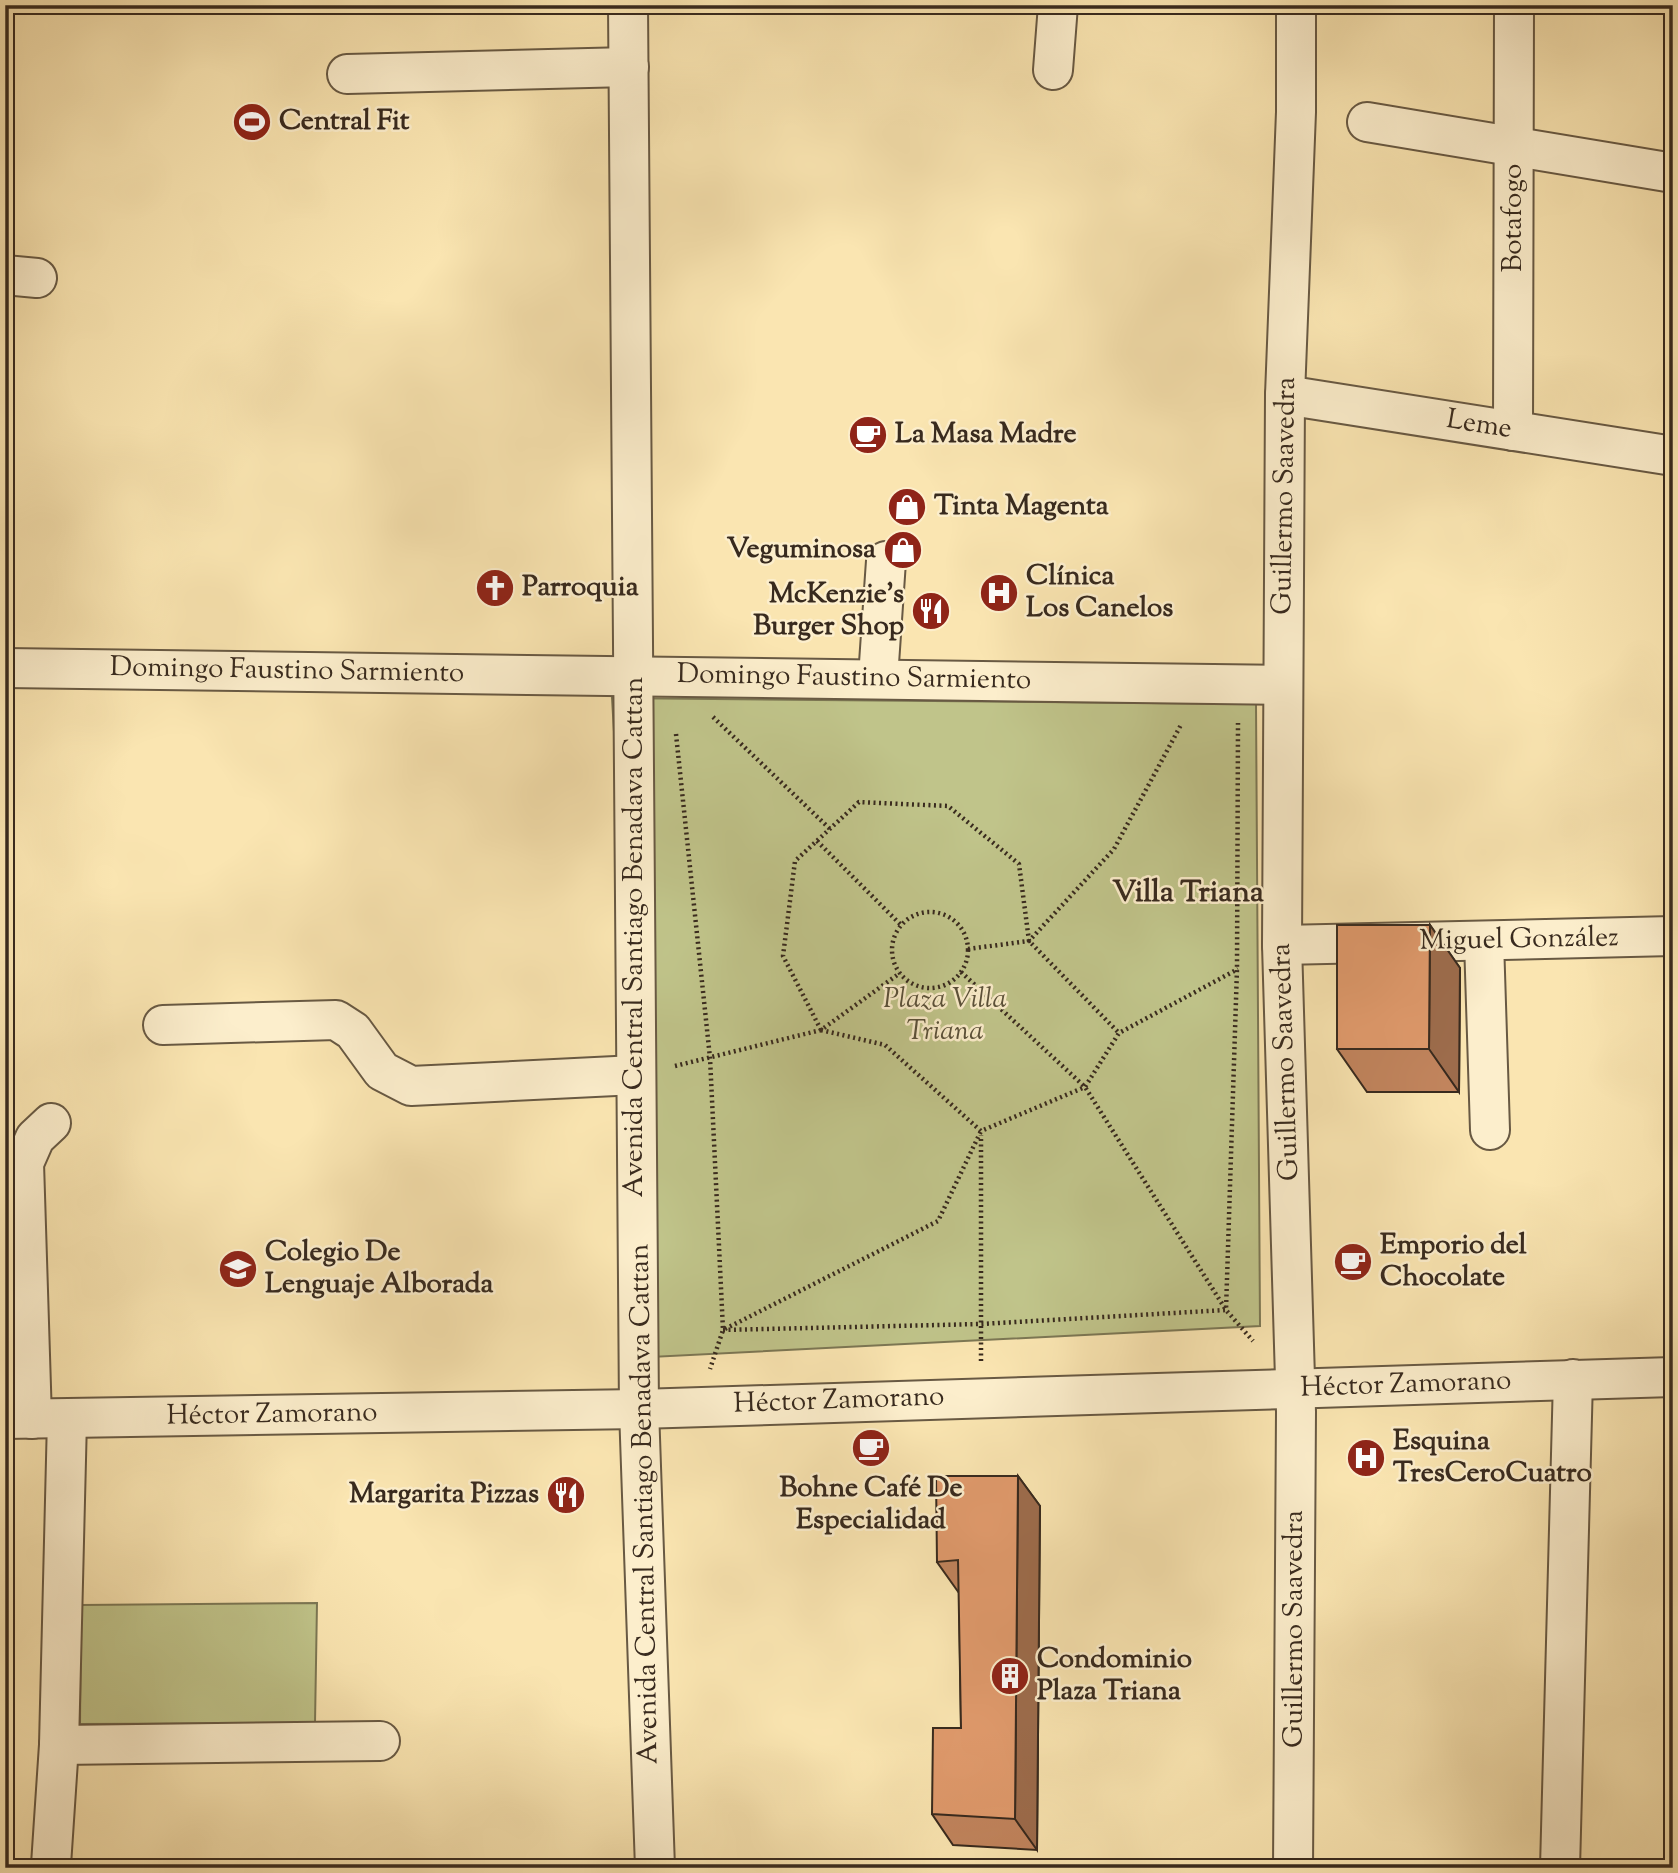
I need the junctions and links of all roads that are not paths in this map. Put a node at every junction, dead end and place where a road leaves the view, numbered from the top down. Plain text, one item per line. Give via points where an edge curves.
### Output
1 (628, 5) edge
2 (1058, 5) edge
3 (1296, 5) edge
4 (1514, 5) edge
5 (629, 67) junction
6 (1053, 70) dead end
7 (347, 75) dead end
8 (1367, 122) dead end
9 (1514, 146) junction
10 (1673, 173) edge
11 (1285, 395) junction
12 (1513, 430) junction
13 (1673, 456) edge
14 (886, 561) dead end
15 (5, 668) edge
16 (651, 675) junction
17 (878, 678) junction
18 (1283, 685) junction
19 (1673, 936) edge
20 (1484, 941) junction
21 (1282, 945) junction
22 (163, 1025) dead end
23 (636, 1075) junction
24 (51, 1123) dead end
25 (1490, 1130) dead end
26 (1673, 1377) edge
27 (1573, 1379) junction
28 (1295, 1389) junction
29 (639, 1409) junction
30 (35, 1419) edge
31 (380, 1741) dead end
32 (59, 1745) junction
33 (51, 1865) dead end
34 (655, 1868) edge
35 (1293, 1868) edge
36 (1560, 1868) edge

1 - 5 street, Avenida Central Santiago Benadava Cattan
2 - 6 street
3 - 11 street, Guillermo Saavedra
4 - 9 street, Botafogo
5 - 7 street
5 - 16 street, Avenida Central Santiago Benadava Cattan
8 - 9 street
9 - 10 street
9 - 12 street, Botafogo
11 - 12 street, Leme
11 - 18 street, Guillermo Saavedra
12 - 13 street, Leme
14 - 17 street
15 - 16 street, Domingo Faustino Sarmiento
16 - 17 street, Domingo Faustino Sarmiento
16 - 23 street, Avenida Central Santiago Benadava Cattan
17 - 18 street, Domingo Faustino Sarmiento
18 - 21 street, Guillermo Saavedra
19 - 20 street, Miguel González
20 - 21 street, Miguel González
20 - 25 street
21 - 28 street, Guillermo Saavedra
22 - 23 street via 336,1020 353,1031 382,1071 411,1086
23 - 29 street, Avenida Central Santiago Benadava Cattan
24 - 30 street via 35,1138 24,1163
26 - 27 street, Héctor Zamorano
27 - 28 street, Héctor Zamorano
27 - 36 street
28 - 29 street, Héctor Zamorano
28 - 35 street, Guillermo Saavedra
29 - 30 street, Héctor Zamorano
29 - 34 street, Avenida Central Santiago Benadava Cattan
30 - 32 street
31 - 32 street
32 - 33 street

